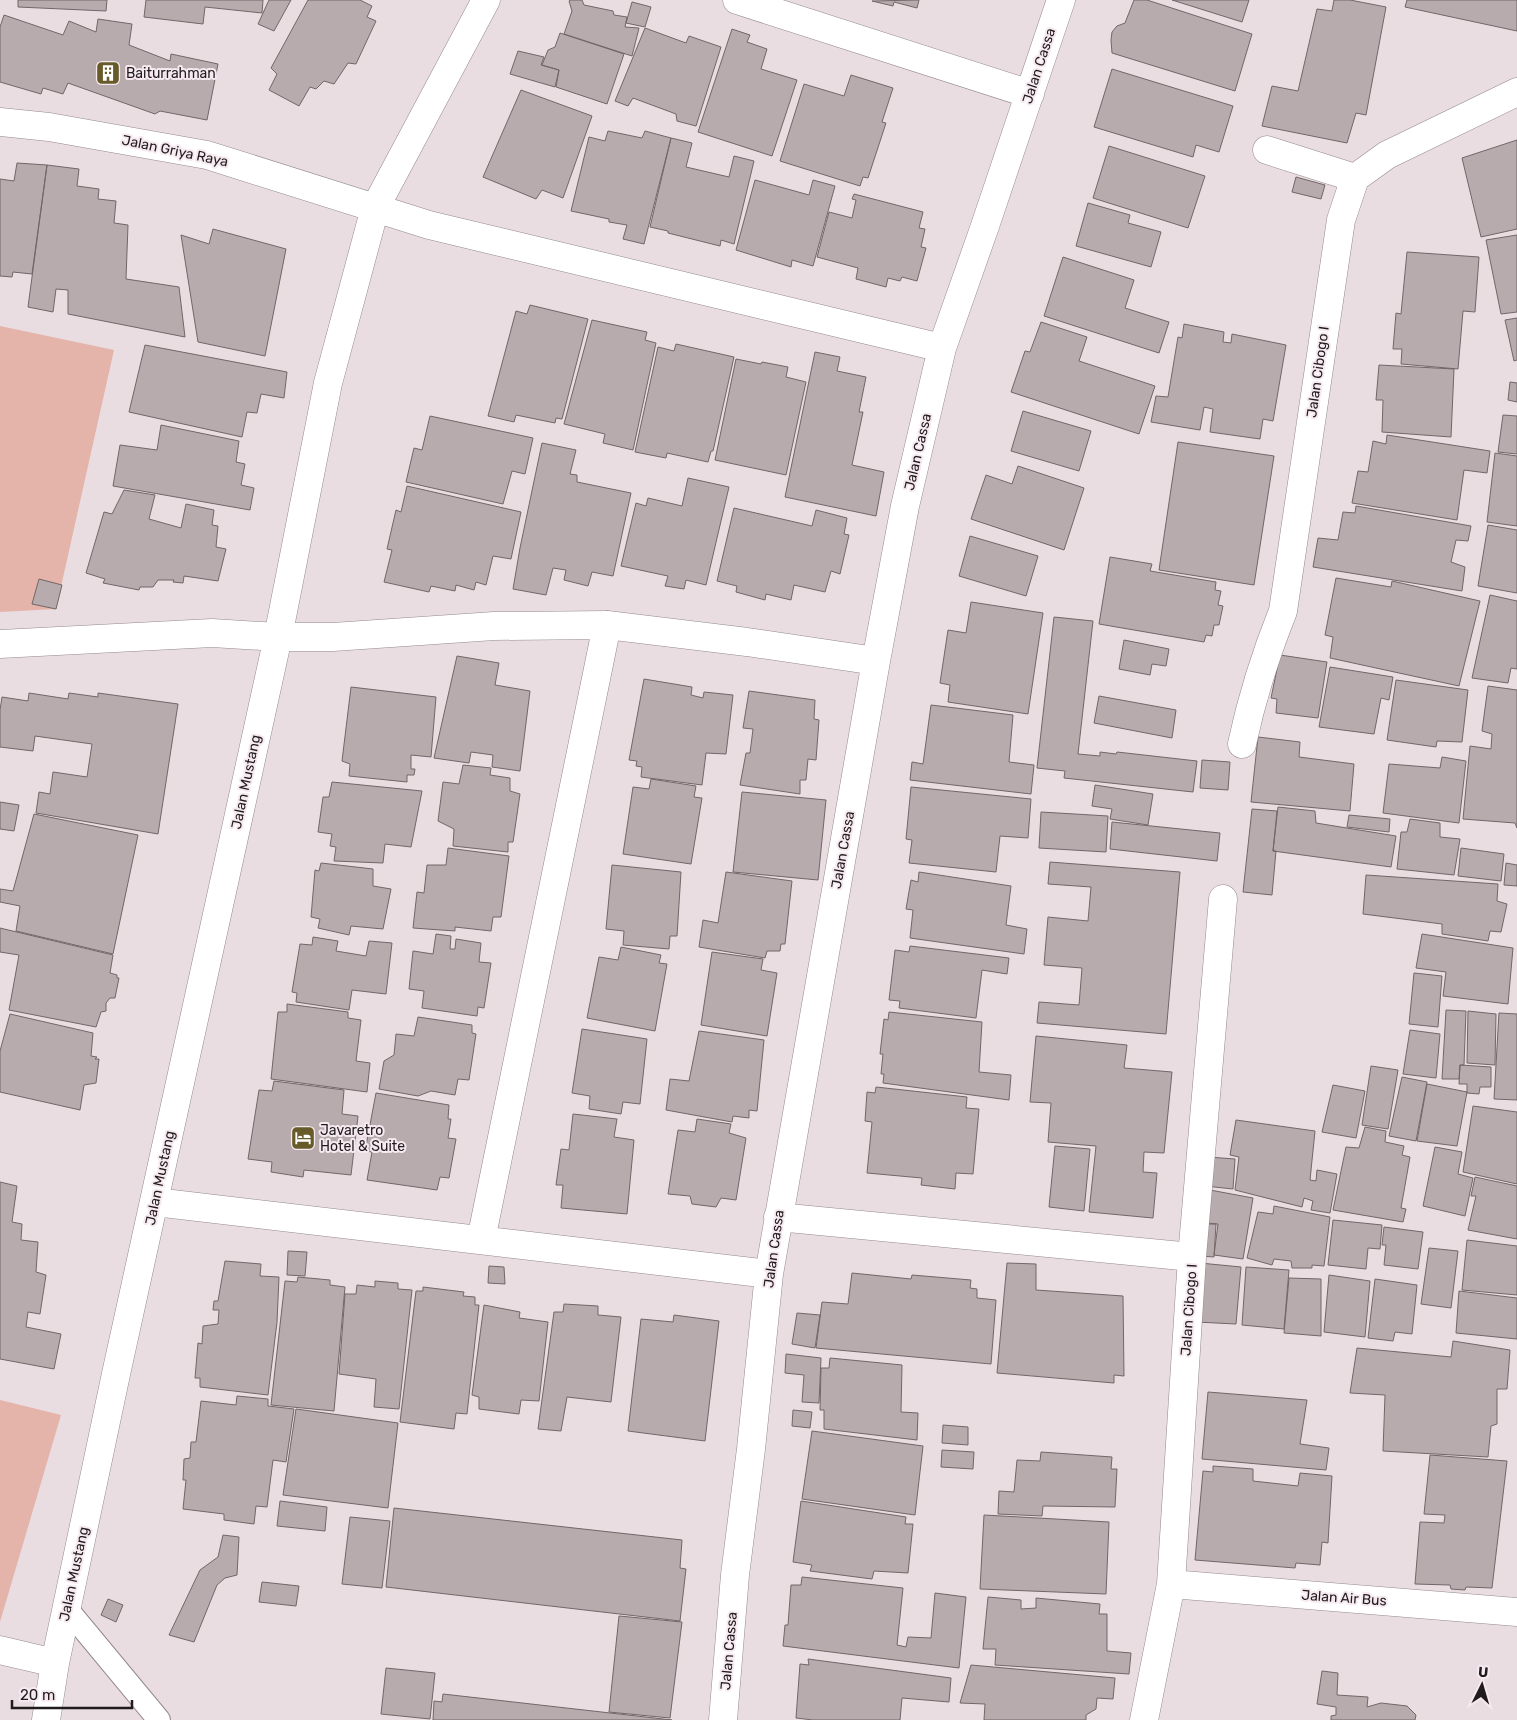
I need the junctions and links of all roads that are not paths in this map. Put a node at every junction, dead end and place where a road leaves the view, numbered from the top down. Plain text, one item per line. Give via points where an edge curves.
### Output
1 (486, 0) edge
2 (737, 0) edge
3 (1060, 0) edge
4 (1517, 92) edge
5 (1030, 94) junction
6 (0, 122) edge
7 (1267, 150) dead end
8 (1355, 178) junction
9 (375, 208) junction
10 (942, 348) junction
11 (607, 625) junction
12 (278, 637) junction
13 (0, 644) edge
14 (876, 661) junction
15 (1242, 744) dead end
16 (1223, 899) dead end
17 (154, 1202) junction
18 (778, 1217) junction
19 (481, 1240) junction
20 (1192, 1257) junction
21 (769, 1274) junction
22 (1171, 1584) junction
23 (67, 1609) junction
24 (1517, 1612) edge
25 (0, 1650) edge
26 (55, 1663) junction
27 (46, 1720) edge
28 (159, 1720) edge
29 (723, 1720) edge
30 (1144, 1720) edge

1 - 9 street, Jalan Mustang
2 - 5 street
3 - 5 street, Jalan Cassa
4 - 8 street via 1387,155
5 - 10 street, Jalan Cassa
6 - 9 street, Jalan Griya Raya via 49,127 207,155
7 - 8 street
8 - 15 street, Jalan Cibogo I via 1341,220 1283,611 1266,654
9 - 10 street, Jalan Griya Raya via 429,225
9 - 12 street, Jalan Mustang via 328,383
10 - 14 street, Jalan Cassa via 905,506
11 - 12 street via 494,626 333,637
11 - 14 street
11 - 19 street
12 - 13 street via 212,633
12 - 17 street, Jalan Mustang
14 - 18 street, Jalan Cassa
16 - 20 street, Jalan Cibogo I
17 - 19 street
17 - 23 street, Jalan Mustang
18 - 20 street
18 - 21 street, Jalan Cassa
19 - 21 street
20 - 22 street, Jalan Cibogo I
21 - 29 street, Jalan Cassa via 735,1575
22 - 24 street, Jalan Air Bus
22 - 30 street, Jalan Cibogo I
23 - 26 street, Jalan Mustang
23 - 28 lane
25 - 26 street
26 - 27 street, Jalan Mustang

